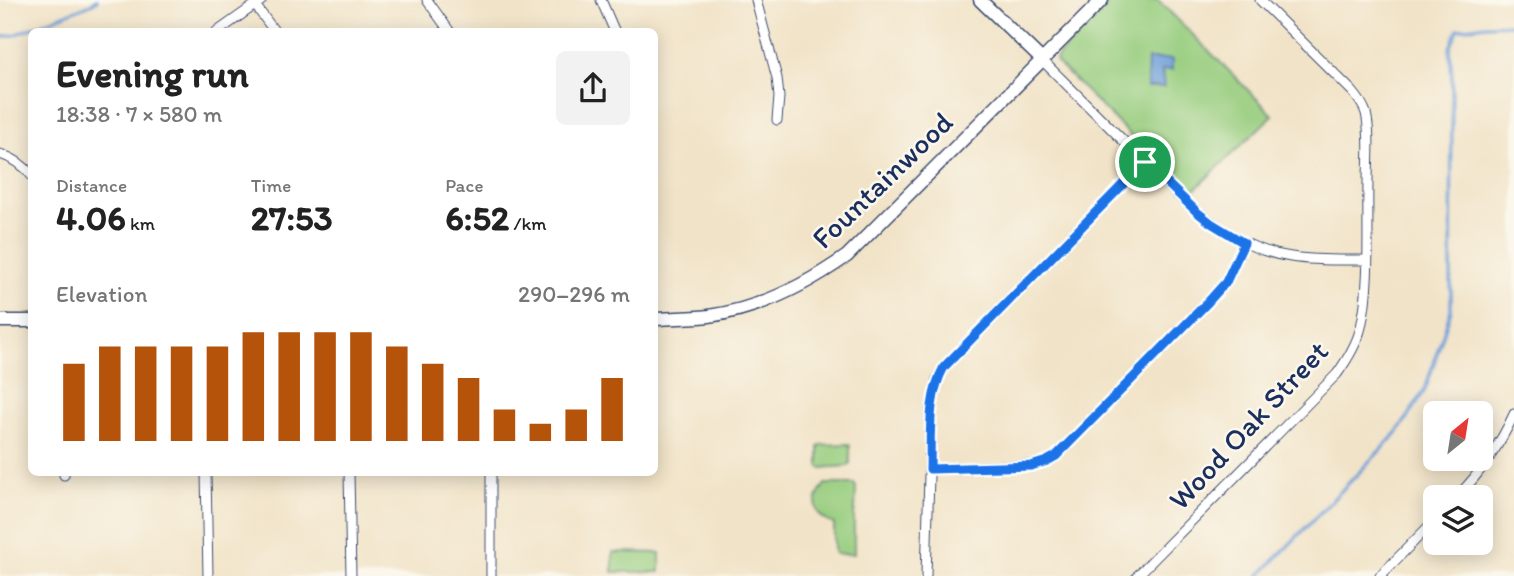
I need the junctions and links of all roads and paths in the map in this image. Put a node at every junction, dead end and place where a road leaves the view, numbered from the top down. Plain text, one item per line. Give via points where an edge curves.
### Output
1 (427, 0) edge
2 (601, 0) edge
3 (756, 0) edge
4 (980, 0) edge
5 (1102, 0) edge
6 (1260, 0) edge
7 (259, 3) edge
8 (223, 28) edge
9 (273, 28) edge
10 (447, 28) edge
11 (612, 28) edge
12 (1042, 60) junction
13 (777, 120) dead end
14 (0, 154) edge
15 (1145, 162) junction
16 (28, 171) edge
17 (1244, 243) junction
18 (1367, 260) junction
19 (658, 319) edge
20 (0, 321) edge
21 (28, 321) edge
22 (1514, 414) edge
23 (930, 469) junction
24 (206, 476) edge
25 (349, 476) edge
26 (491, 476) edge
27 (1468, 485) edge
28 (1423, 532) edge
29 (208, 576) edge
30 (351, 576) edge
31 (491, 576) edge
32 (926, 576) edge
33 (1137, 576) edge
34 (1380, 576) edge

1 - 10 street
2 - 11 street
3 - 13 street via 777,78
4 - 12 street
5 - 12 street, Fountainwood
6 - 18 street, Wood Oak Street via 1361,101 1368,142
7 - 8 street
7 - 9 street
12 - 15 street
12 - 19 street, Fountainwood via 847,256 818,276 742,309
14 - 16 street
15 - 17 street via 1197,212
15 - 23 street via 944,367 934,390
17 - 18 street via 1289,257
17 - 23 street via 1226,282 1056,456 1031,466
18 - 33 street, Wood Oak Street via 1361,330 1337,374
20 - 21 street
22 - 27 street via 1485,466
23 - 32 street
24 - 29 street
25 - 30 street
26 - 31 street
28 - 34 street

